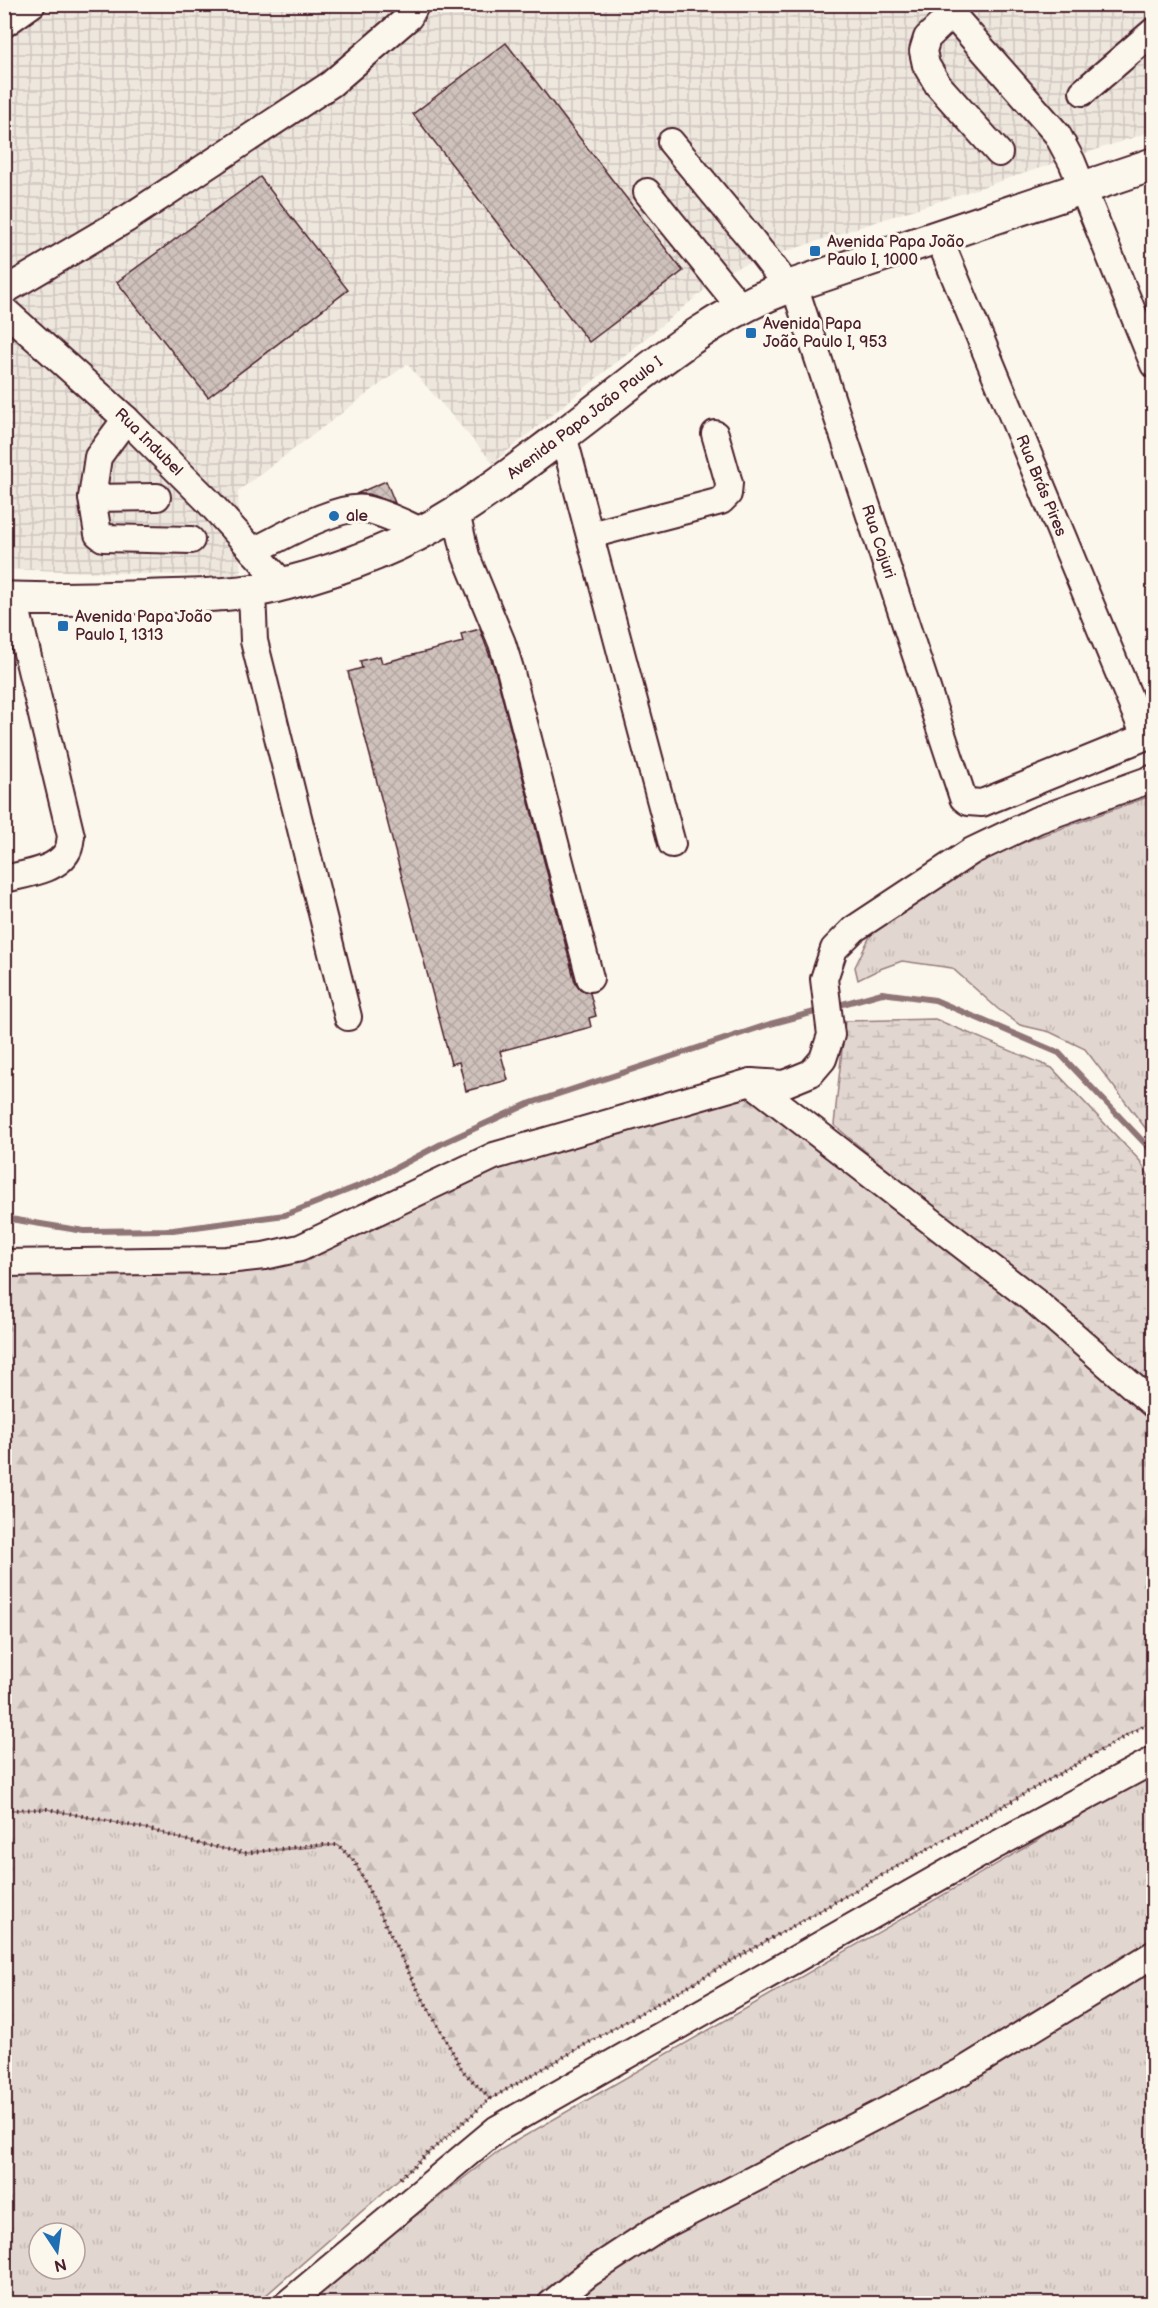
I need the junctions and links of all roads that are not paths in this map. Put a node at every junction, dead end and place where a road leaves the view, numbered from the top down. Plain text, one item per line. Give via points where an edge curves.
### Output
1 (32, 4) edge
2 (416, 4) edge
3 (947, 10) edge
4 (4, 24) edge
5 (1154, 31) edge
6 (1083, 92) dead end
7 (671, 142) dead end
8 (999, 153) dead end
9 (1154, 164) edge
10 (1082, 189) junction
11 (646, 192) dead end
12 (938, 236) junction
13 (791, 286) junction
14 (4, 291) edge
15 (741, 308) junction
16 (4, 310) edge
17 (1154, 365) edge
18 (126, 419) junction
19 (715, 434) dead end
20 (563, 435) junction
21 (157, 497) dead end
22 (92, 498) junction
23 (456, 513) junction
24 (421, 531) junction
25 (590, 535) junction
26 (191, 540) dead end
27 (253, 551) junction
28 (284, 585) junction
29 (252, 591) junction
30 (9, 598) edge
31 (1149, 735) edge
32 (1154, 778) edge
33 (672, 843) dead end
34 (4, 879) edge
35 (590, 978) dead end
36 (348, 1017) dead end
37 (751, 1082) junction
38 (4, 1263) edge
39 (1154, 1405) edge
40 (1154, 1760) edge
41 (1154, 1954) edge
42 (287, 2304) edge
43 (550, 2304) edge

1 - 4 street
2 - 14 street via 409,17 332,84 128,218
3 - 8 street via 927,38 923,51 926,65
3 - 10 street via 1057,134
5 - 6 street
7 - 13 street, Rua Cajuri
9 - 10 main road, Avenida Papa João Paulo I
10 - 12 main road, Avenida Papa João Paulo I
10 - 17 street
11 - 15 street
12 - 13 main road, Avenida Papa João Paulo I
12 - 31 street, Rua Brás Pires
13 - 15 main road, Avenida Papa João Paulo I
13 - 31 street, Rua Cajuri via 963,798 982,803
15 - 20 main road, Avenida Papa João Paulo I via 680,344
16 - 18 street, Rua Indubel
18 - 22 street via 98,457
18 - 27 street, Rua Indubel
19 - 25 street via 729,483 728,494 721,501
20 - 23 main road, Avenida Papa João Paulo I
20 - 25 street
21 - 22 street
22 - 26 street via 98,534 103,538
23 - 24 main road, Avenida Papa João Paulo I
23 - 35 street via 466,556 510,669
24 - 27 street via 384,514 349,509
24 - 28 main road, Avenida Papa João Paulo I
25 - 33 street
27 - 28 street, Rua Indubel
28 - 29 main road, Avenida Papa João Paulo I
29 - 30 main road, Avenida Papa João Paulo I
29 - 36 street via 254,641
30 - 34 street via 71,836 68,850 60,860 45,869
32 - 37 street via 1037,820 972,851 854,929 834,949 824,979 831,1035 823,1059 811,1073 784,1084
37 - 38 street via 494,1156 300,1248 227,1260
37 - 39 street via 1037,1303
40 - 42 street via 497,2128
41 - 43 street via 961,2072 655,2230

